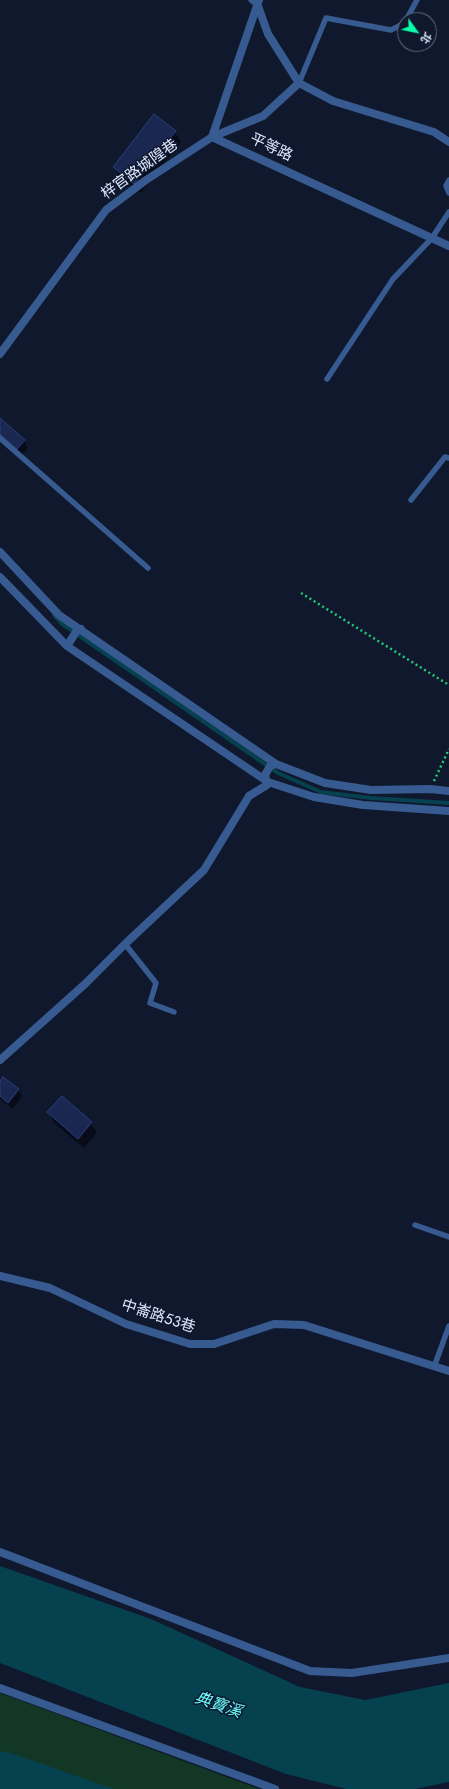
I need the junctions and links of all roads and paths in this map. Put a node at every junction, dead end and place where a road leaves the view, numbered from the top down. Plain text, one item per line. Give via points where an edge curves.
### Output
1 (251, 0) edge
2 (417, 0) edge
3 (258, 3) edge
4 (410, 12) edge
5 (397, 27) edge
6 (299, 84) junction
7 (212, 136) junction
8 (449, 142) edge
9 (449, 180) edge
10 (449, 193) edge
11 (449, 212) edge
12 (432, 238) junction
13 (449, 246) edge
14 (0, 354) edge
15 (327, 379) dead end
16 (0, 438) edge
17 (449, 458) edge
18 (411, 500) dead end
19 (0, 552) edge
20 (148, 568) dead end
21 (0, 577) edge
22 (301, 593) dead end
23 (79, 631) junction
24 (68, 644) junction
25 (449, 684) edge
26 (449, 749) edge
27 (273, 765) junction
28 (266, 778) junction
29 (430, 789) junction
30 (449, 791) edge
31 (449, 811) edge
32 (125, 944) junction
33 (174, 1012) dead end
34 (0, 1060) edge
35 (415, 1225) dead end
36 (449, 1237) edge
37 (0, 1276) edge
38 (449, 1326) edge
39 (434, 1367) junction
40 (449, 1371) edge
41 (0, 1552) edge
42 (449, 1658) edge
43 (0, 1688) edge
44 (275, 1789) edge

1 - 3 lane
2 - 4 lane
3 - 6 street via 268,34
3 - 7 street
5 - 6 lane via 391,30 326,18
6 - 7 street, 梓官路城隍巷 via 262,116
6 - 8 street via 333,101 434,132
7 - 12 street, 平等路
7 - 14 street, 梓官路城隍巷 via 106,210
9 - 10 lane via 446,186
11 - 12 lane
12 - 13 street, 平等路
12 - 15 lane via 393,279
16 - 20 lane
17 - 18 lane via 444,457
19 - 23 street via 59,615
21 - 24 street
22 - 25 path
23 - 24 street
23 - 27 street
24 - 28 street
26 - 29 path
27 - 28 street
27 - 29 street via 325,783 371,790
28 - 31 street via 314,797 364,805
28 - 32 street via 267,785 249,796 204,870
29 - 30 street
32 - 33 lane via 156,982 150,1003
32 - 34 street via 85,984
35 - 36 lane
37 - 39 street, 中崙路53巷 via 50,1288 126,1324 190,1344 214,1344 274,1324 304,1325
38 - 39 lane
39 - 40 street, 中崙路53巷
41 - 42 street via 310,1671 352,1674
43 - 44 street

